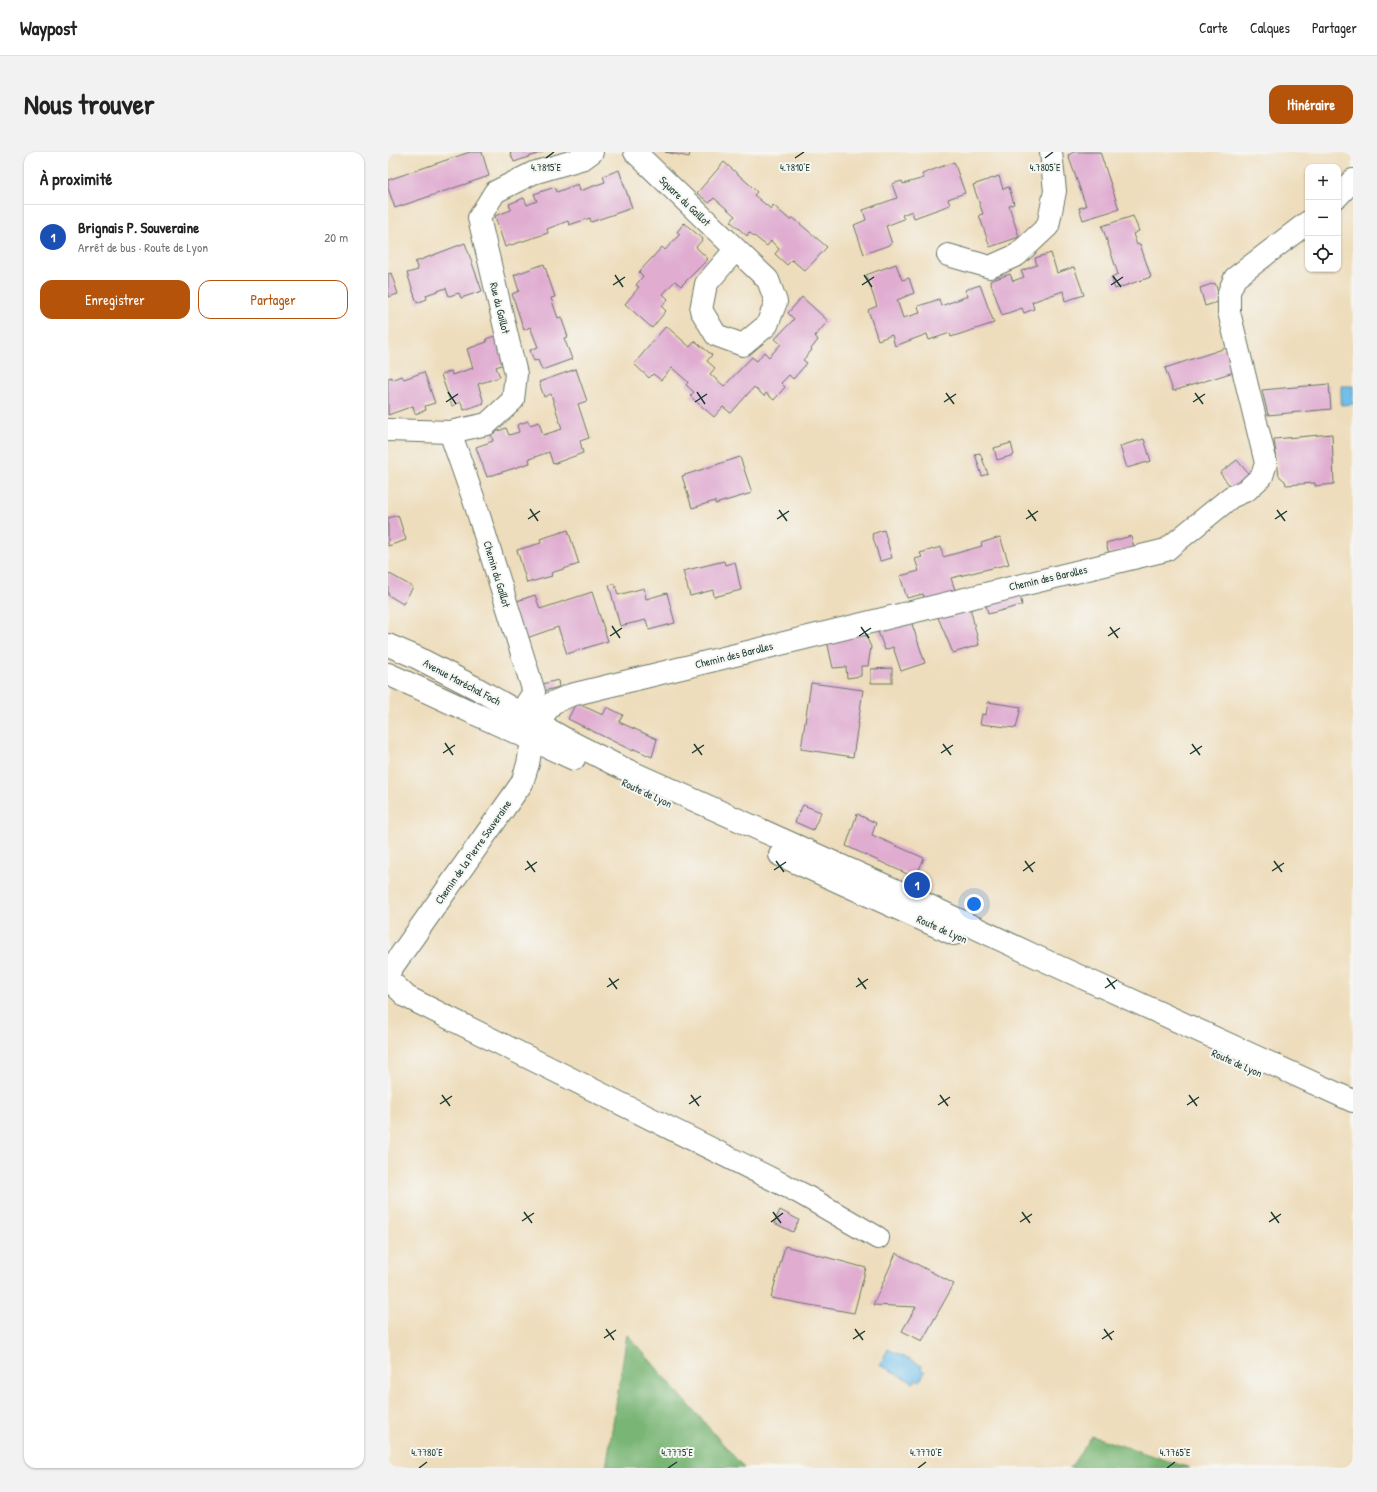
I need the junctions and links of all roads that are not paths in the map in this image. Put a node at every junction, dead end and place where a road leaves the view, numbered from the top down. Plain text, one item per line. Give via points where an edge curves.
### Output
1 (592, 152) edge
2 (635, 152) edge
3 (1051, 152) edge
4 (556, 159) edge
5 (1353, 180) edge
6 (1341, 193) edge
7 (1305, 224) edge
8 (736, 249) dead end
9 (948, 254) dead end
10 (388, 430) edge
11 (450, 432) junction
12 (388, 637) edge
13 (388, 645) edge
14 (416, 657) junction
15 (388, 674) edge
16 (529, 725) junction
17 (388, 973) edge
18 (388, 979) edge
19 (1353, 1101) edge
20 (1353, 1116) edge
21 (878, 1238) dead end

1 - 4 street, Rue du Gaillot via 584,158
2 - 8 street, Square du Gaillot
3 - 9 street via 1055,191 1048,226 1017,255 990,266
4 - 11 street, Rue du Gaillot via 496,192 479,218 516,374 513,400 487,424
5 - 6 street
7 - 16 street, Chemin des Barolles via 1236,278 1228,292 1229,312 1266,463 1262,476 1247,490 1231,497 1166,550 571,695 552,703 546,712
10 - 11 street, Rue du Gaillot
11 - 16 street, Chemin du Gaillot via 534,692
12 - 14 street
13 - 14 street, Avenue Maréchal Foch
14 - 16 street, Avenue Maréchal Foch via 476,688
15 - 16 street, Avenue Maréchal Foch via 466,711
16 - 17 street, Chemin de la Pierre Souveraine via 528,764 522,783
16 - 19 street, Route de Lyon
16 - 20 street, Route de Lyon via 807,868
18 - 21 street via 407,997 802,1194

